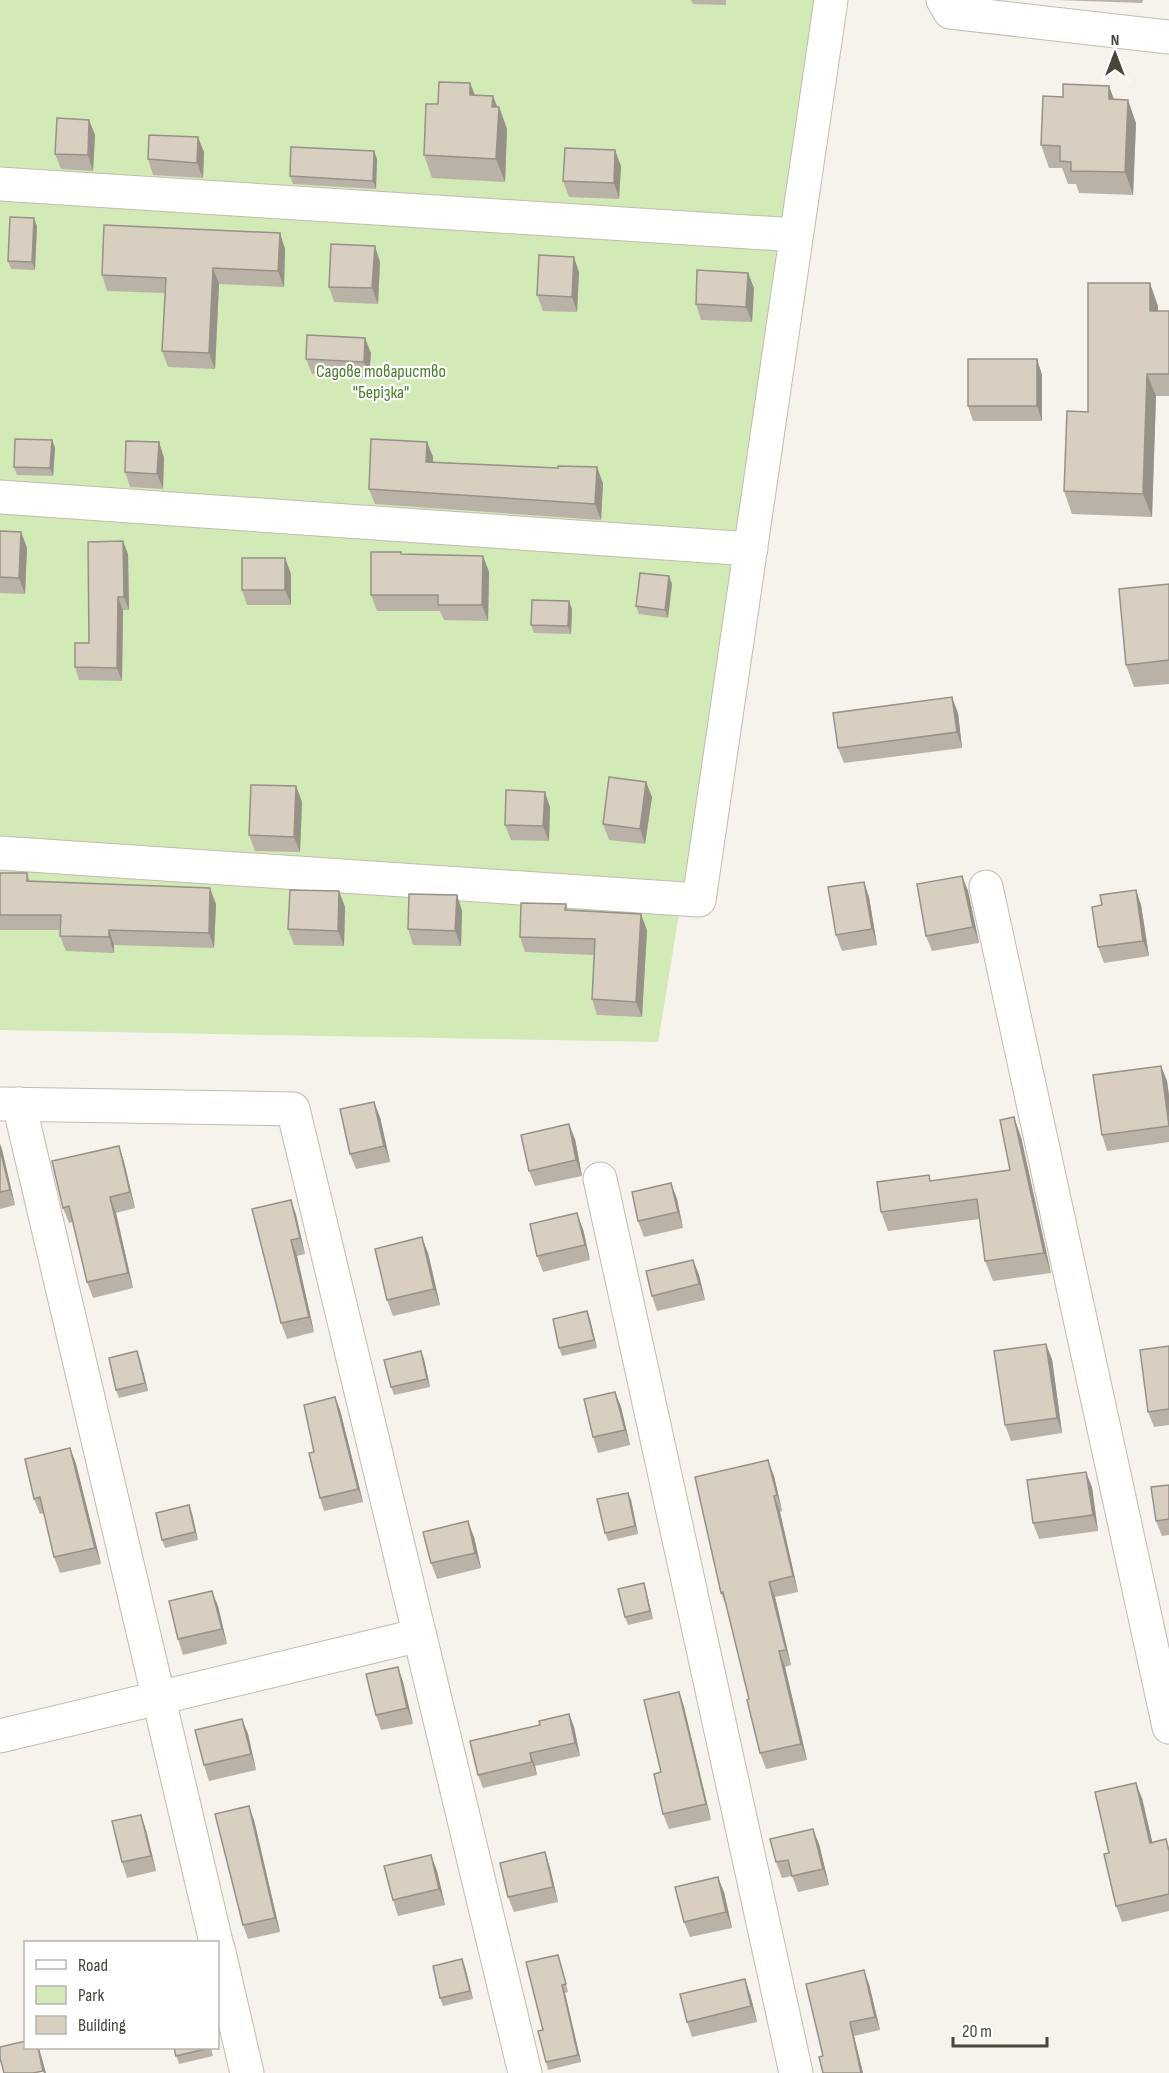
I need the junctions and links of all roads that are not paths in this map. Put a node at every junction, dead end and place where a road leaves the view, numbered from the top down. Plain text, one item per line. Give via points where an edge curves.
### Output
1 (831, 0) edge
2 (944, 0) edge
3 (1169, 37) edge
4 (0, 184) edge
5 (796, 235) junction
6 (0, 497) edge
7 (751, 549) junction
8 (0, 853) edge
9 (986, 887) dead end
10 (9, 1104) edge
11 (600, 1179) dead end
12 (420, 1635) junction
13 (159, 1698) junction
14 (1169, 1727) edge
15 (0, 1736) edge
16 (216, 1941) edge
17 (219, 1952) edge
18 (247, 2073) edge
19 (525, 2073) edge
20 (796, 2073) edge

1 - 5 street
2 - 3 street via 950,12
4 - 5 street
5 - 7 street
6 - 7 street
7 - 8 street via 699,900
9 - 14 street
10 - 12 street via 293,1109
10 - 13 street
11 - 20 street
12 - 13 street
12 - 19 street
13 - 15 street
13 - 16 street
17 - 18 street

